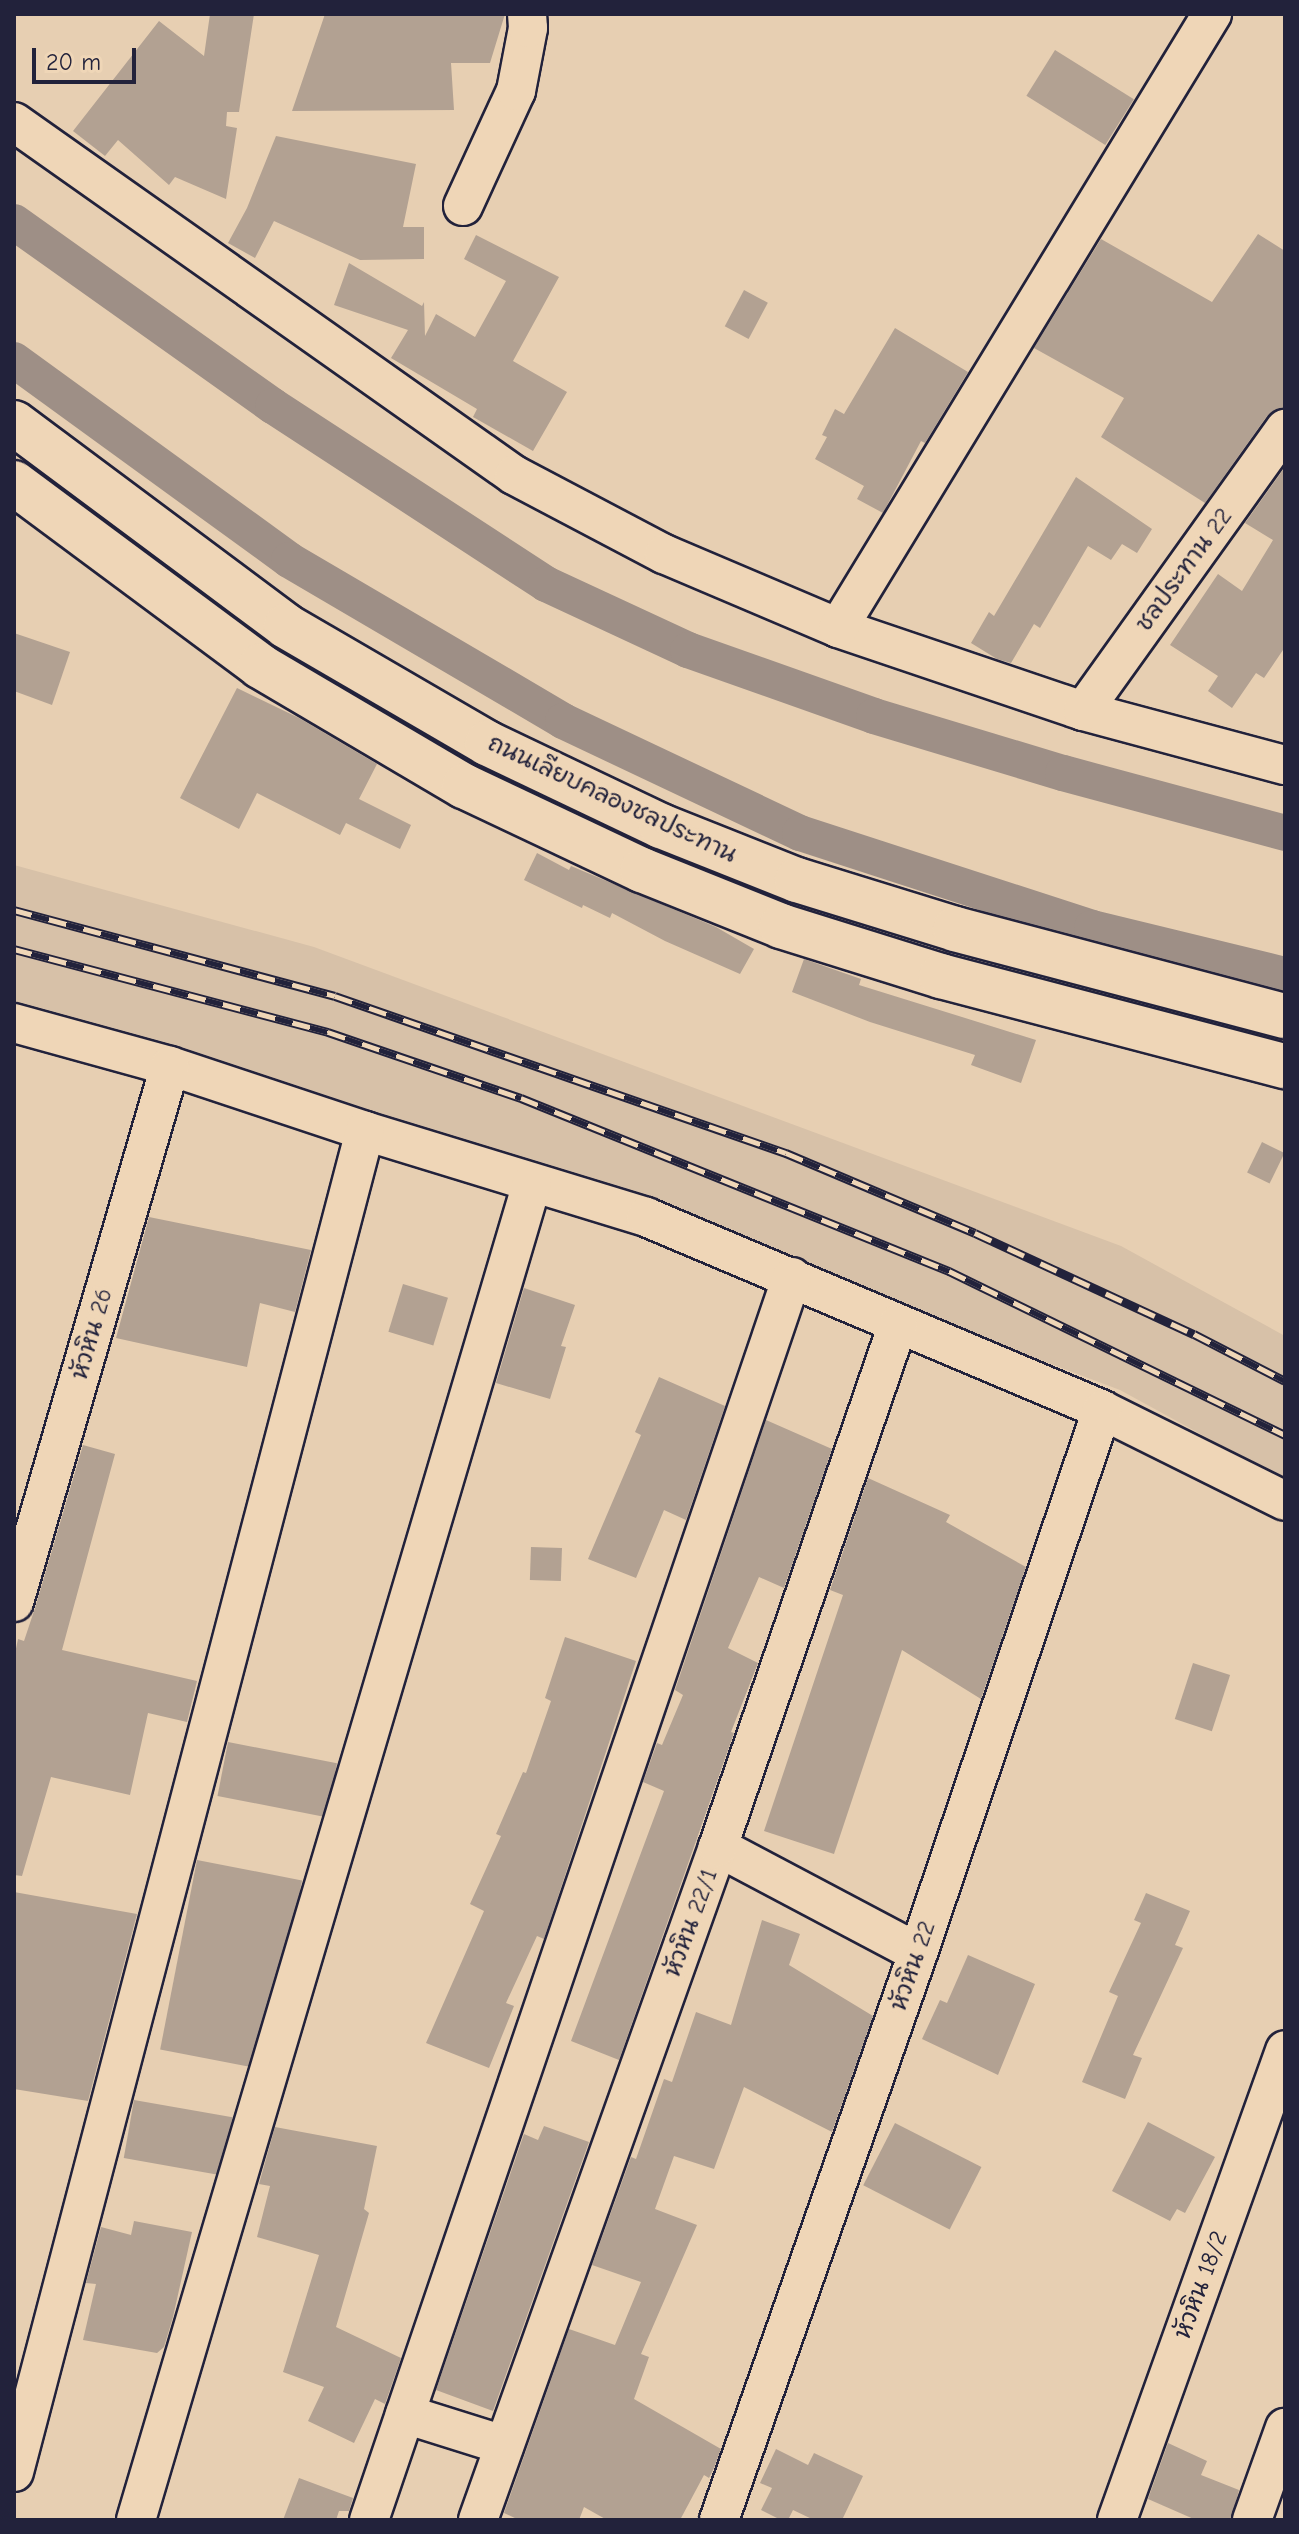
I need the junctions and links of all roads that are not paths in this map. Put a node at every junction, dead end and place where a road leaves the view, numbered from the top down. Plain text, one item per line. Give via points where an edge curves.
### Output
1 (527, 14) edge
2 (1212, 14) edge
3 (14, 122) edge
4 (463, 206) dead end
5 (14, 423) edge
6 (1285, 429) edge
7 (14, 483) edge
8 (838, 628) junction
9 (1083, 711) junction
10 (1285, 765) edge
11 (1285, 1016) edge
12 (14, 1023) edge
13 (170, 1066) junction
14 (1285, 1066) edge
15 (365, 1131) junction
16 (532, 1183) junction
17 (792, 1277) junction
18 (898, 1324) junction
19 (1102, 1410) junction
20 (1285, 1501) edge
21 (14, 1602) edge
22 (718, 1847) junction
23 (918, 1953) junction
24 (1285, 2050) edge
25 (405, 2414) junction
26 (1285, 2428) edge
27 (504, 2445) junction
28 (14, 2472) edge
29 (136, 2520) edge
30 (369, 2520) edge
31 (478, 2520) edge
32 (719, 2520) edge
33 (1117, 2520) edge
34 (1252, 2520) edge

1 - 4 street via 516,91
2 - 8 street
3 - 8 street via 514,475 664,554
5 - 11 street, ถนนเลียบคลองชลประทาน via 286,626 487,743 661,826 797,880 955,929
6 - 9 street, ชลประทาน 22
7 - 14 street, ถนนเลียบคลองชลประทาน via 260,666 464,786 642,870 781,926 941,976
8 - 9 street
9 - 10 street
12 - 13 street
13 - 15 street
13 - 21 street, หัวหิน 26
15 - 16 street
15 - 28 street
16 - 17 street via 646,1217
16 - 29 street
17 - 18 street
17 - 25 street
18 - 19 street
18 - 22 street, หัวหิน 22/1
19 - 20 street
19 - 23 street, หัวหิน 22
22 - 23 street
22 - 27 street, หัวหิน 22/1
23 - 32 street, หัวหิน 22
24 - 33 street, หัวหิน 18/2
25 - 27 street
25 - 30 street
26 - 34 street
27 - 31 street, หัวหิน 22/1

